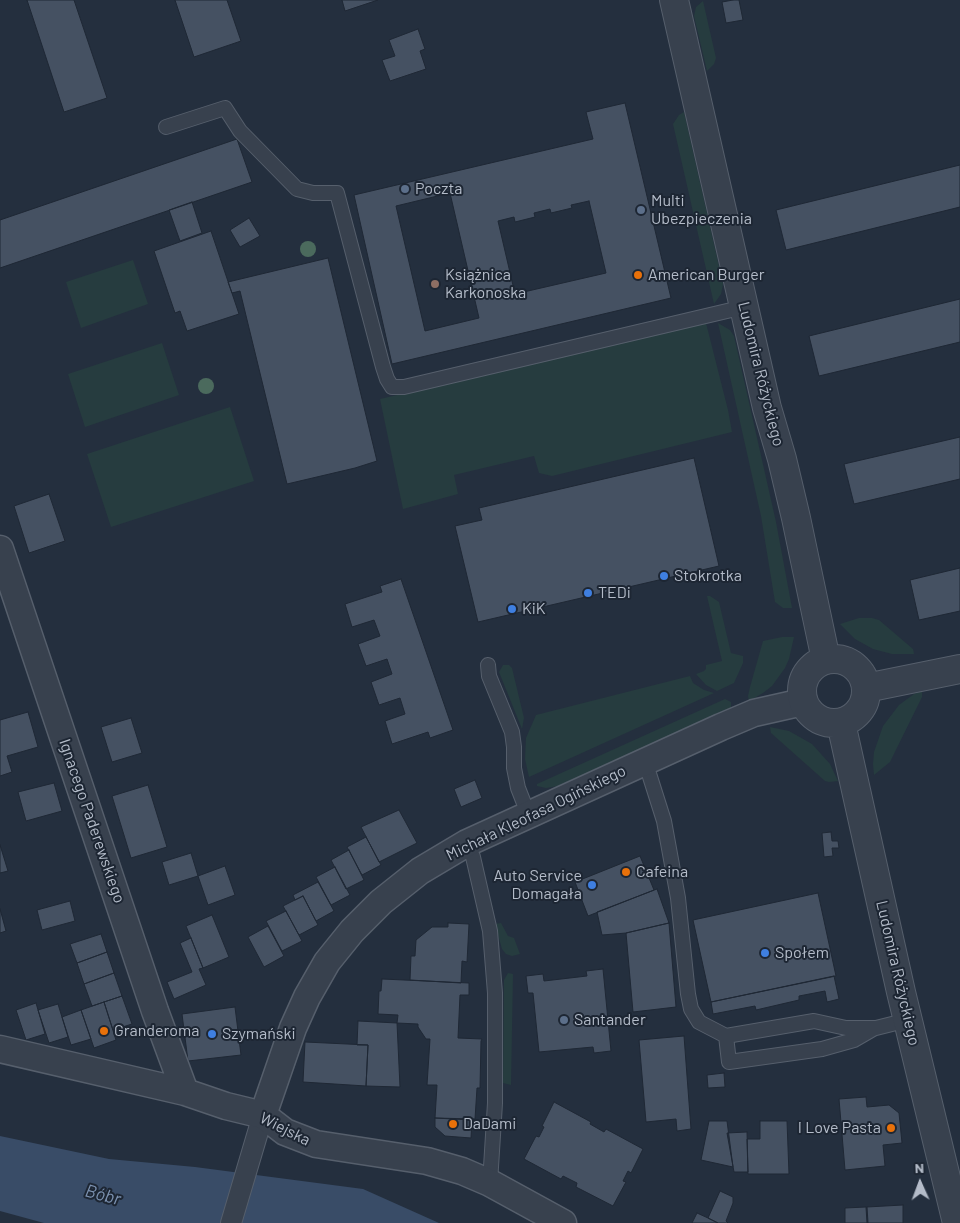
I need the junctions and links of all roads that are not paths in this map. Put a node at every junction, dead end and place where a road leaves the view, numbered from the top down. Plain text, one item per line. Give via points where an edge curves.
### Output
1 (674, 0) edge
2 (166, 127) dead end
3 (744, 307) junction
4 (0, 549) edge
5 (826, 660) junction
6 (488, 665) dead end
7 (960, 669) edge
8 (866, 688) junction
9 (803, 702) junction
10 (841, 723) junction
11 (645, 761) junction
12 (528, 816) junction
13 (467, 843) junction
14 (908, 1020) junction
15 (876, 1028) junction
16 (726, 1036) junction
17 (0, 1049) edge
18 (185, 1092) junction
19 (264, 1115) junction
20 (490, 1183) junction
21 (232, 1223) edge
22 (563, 1223) edge
23 (957, 1223) edge

1 - 3 street, Ludomira Różyckiego
2 - 3 lane via 225,108 240,131 297,189 337,193 386,379 392,387 413,385
3 - 5 street, Ludomira Różyckiego via 796,518
4 - 18 street, Ignacego Paderewskiego
5 - 8 street via 837,659 857,668
5 - 9 street via 805,676 801,688
6 - 12 lane via 489,676 512,732 514,768
7 - 8 street
8 - 10 street via 860,710
9 - 10 street via 818,720
9 - 11 street, Michała Kleofasa Ogińskiego via 754,713
10 - 14 street, Ludomira Różyckiego
11 - 12 street, Michała Kleofasa Ogińskiego
11 - 16 lane via 664,821 691,1009 698,1022
12 - 13 street, Michała Kleofasa Ogińskiego
13 - 19 street, Michała Kleofasa Ogińskiego via 420,871 381,902 327,962 293,1028
13 - 20 lane via 490,930 495,993 495,1103
14 - 15 lane
14 - 23 street, Ludomira Różyckiego
15 - 16 lane via 846,1028 814,1021
15 - 16 lane via 854,1040 822,1049 729,1062
17 - 18 street, Wiejska
18 - 19 street, Wiejska
19 - 20 street, Wiejska via 285,1132 316,1144 427,1161
19 - 21 street, Michała Kleofasa Ogińskiego
20 - 22 street, Wiejska

